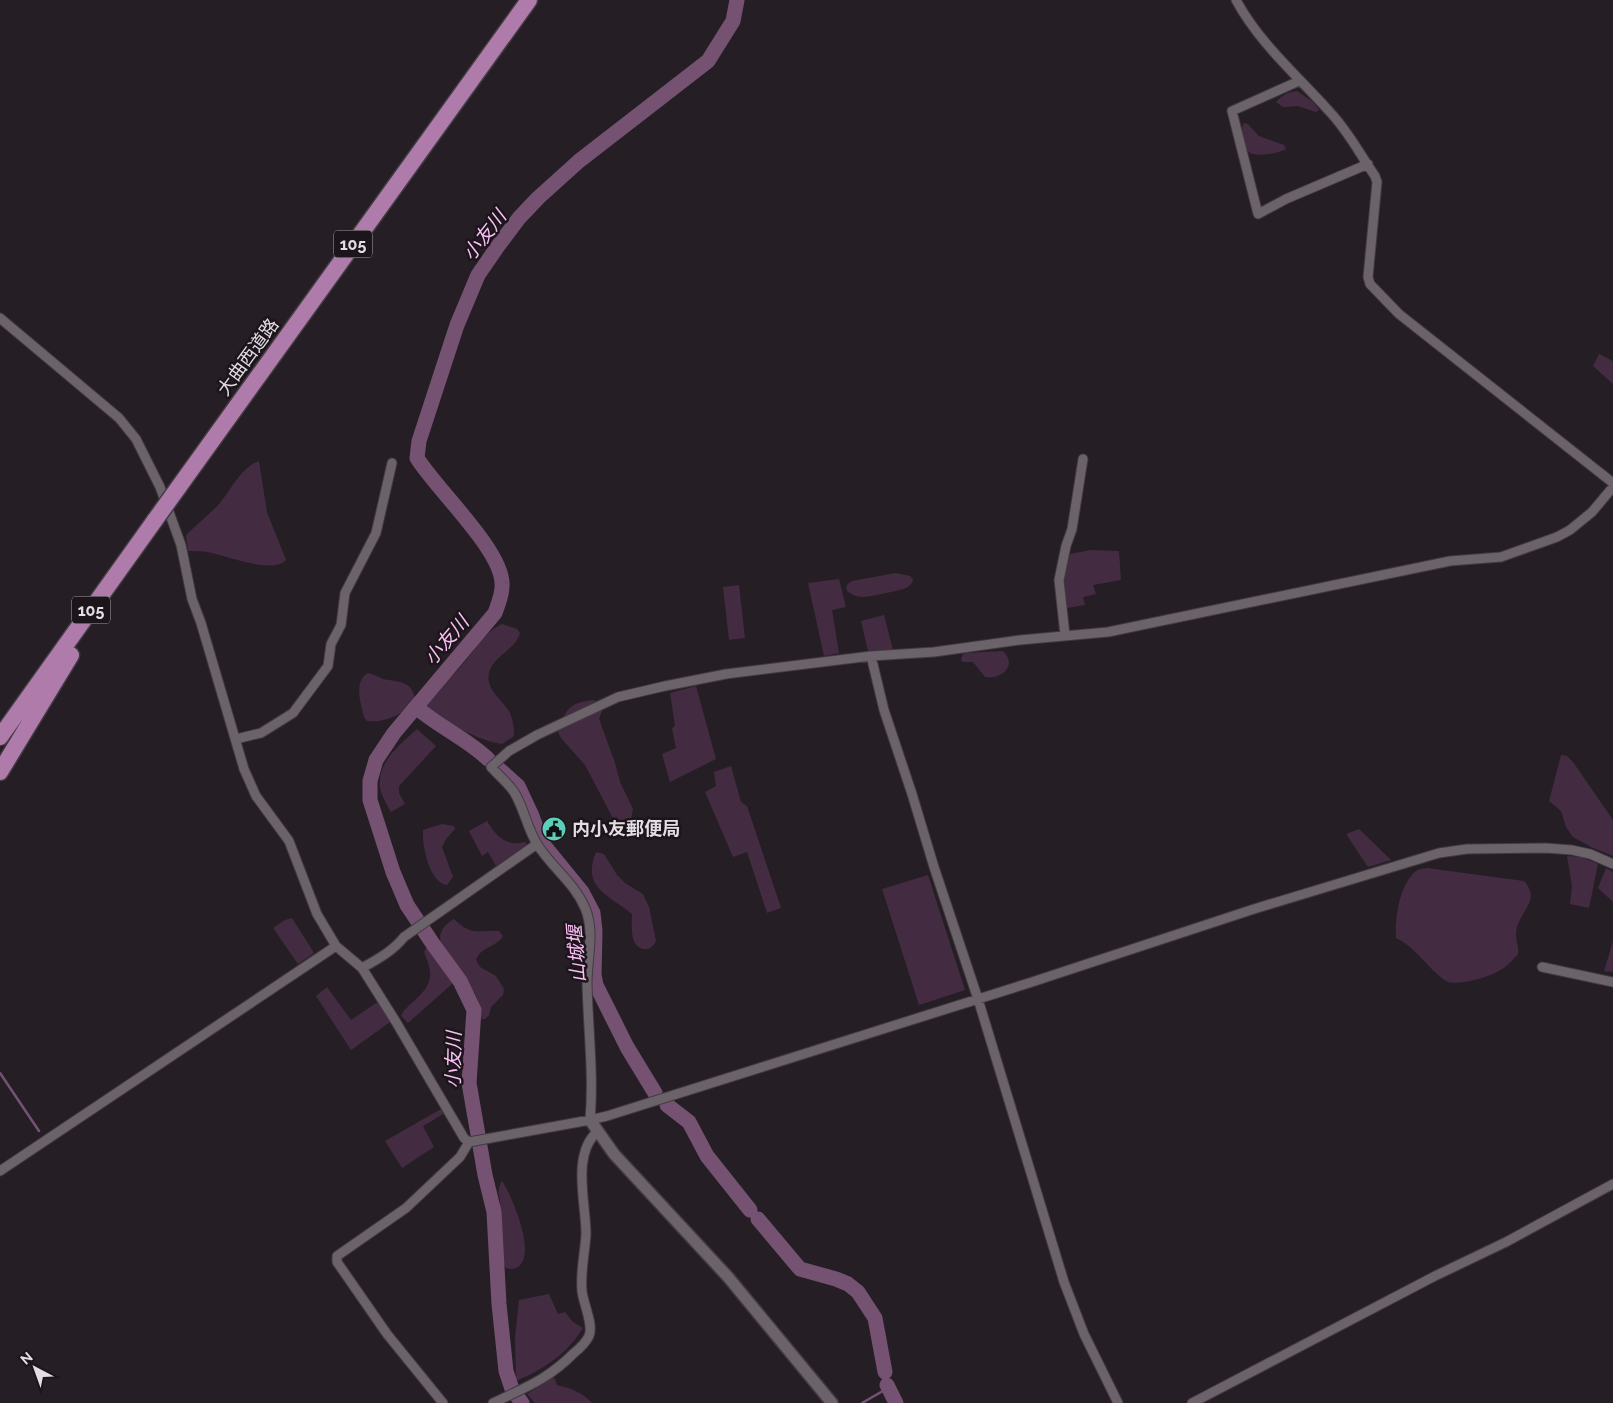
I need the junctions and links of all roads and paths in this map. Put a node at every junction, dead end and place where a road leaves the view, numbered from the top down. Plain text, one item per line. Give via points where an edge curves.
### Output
1 (529, 0) edge
2 (1236, 0) edge
3 (1299, 81) junction
4 (1368, 164) junction
5 (0, 318) edge
6 (1082, 459) dead end
7 (392, 463) dead end
8 (1613, 483) edge
9 (1613, 487) edge
10 (133, 552) junction
11 (1065, 635) junction
12 (872, 656) junction
13 (49, 668) junction
14 (0, 728) edge
15 (0, 737) edge
16 (236, 739) junction
17 (0, 772) edge
18 (537, 844) junction
19 (1613, 864) edge
20 (336, 946) junction
21 (1542, 967) dead end
22 (362, 968) junction
23 (1613, 982) edge
24 (978, 999) junction
25 (590, 1120) junction
26 (598, 1131) junction
27 (469, 1142) junction
28 (0, 1171) edge
29 (1613, 1184) edge
30 (495, 1402) edge
31 (443, 1403) edge
32 (832, 1403) edge
33 (1118, 1403) edge
34 (1192, 1403) edge

1 - 10 highway, 大曲西道路 / 105, bridge
2 - 3 street via 1257,32
3 - 4 street via 1353,139
3 - 4 street via 1232,111 1258,214
4 - 8 street via 1377,182 1370,284 1399,314
5 - 16 street via 120,418 136,439 160,488 181,545 192,599
6 - 11 street via 1072,529 1059,580
7 - 16 street via 376,533 346,593 341,625 331,644 328,666 292,713 262,733
9 - 11 street via 1592,512 1570,530 1501,556 1450,561 1108,632
10 - 13 highway, 大曲西道路 / 105
10 - 17 highway
11 - 12 street via 934,652
12 - 18 street via 726,674 656,688 618,697 537,735 509,751 490,767 513,791
12 - 24 street via 884,710
13 - 14 highway
13 - 15 highway, 大曲西道路 / 105
16 - 20 street via 244,770 256,796 289,841 317,914
18 - 22 street
18 - 25 street via 580,897 590,924 587,973 592,1095
19 - 24 street via 1590,854 1546,848 1467,849 1439,853
20 - 22 street
20 - 28 street
21 - 23 street
22 - 27 street
24 - 25 street
24 - 33 street via 1064,1282 1084,1334
25 - 26 street
25 - 27 street
26 - 30 street via 590,1138 582,1171 586,1214 582,1291 591,1329 589,1336 559,1369
26 - 32 street via 614,1154 728,1277
27 - 31 street via 460,1157 406,1208 337,1256 337,1262 387,1334
29 - 34 street

